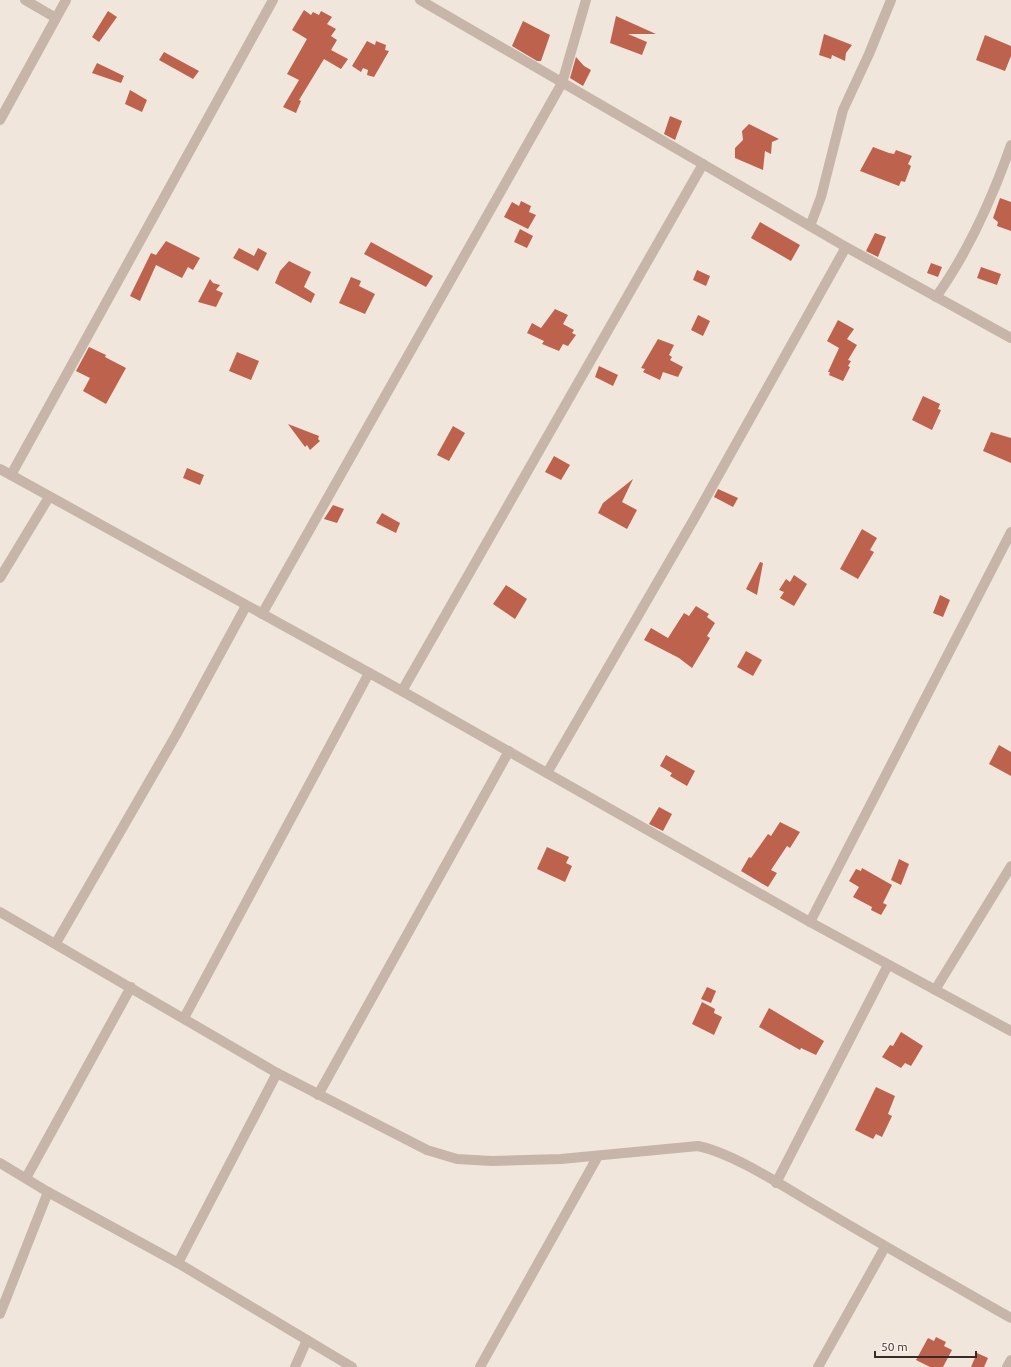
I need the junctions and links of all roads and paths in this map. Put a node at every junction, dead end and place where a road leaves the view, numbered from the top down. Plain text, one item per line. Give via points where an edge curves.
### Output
1 (25, 0) edge
2 (66, 0) edge
3 (273, 0) edge
4 (420, 0) edge
5 (586, 0) edge
6 (891, 0) edge
7 (56, 18) junction
8 (562, 83) junction
9 (0, 120) edge
10 (1011, 146) edge
11 (702, 164) junction
12 (810, 226) junction
13 (846, 247) junction
14 (936, 297) junction
15 (1011, 338) edge
16 (0, 469) edge
17 (12, 475) junction
18 (49, 497) junction
19 (1011, 532) edge
20 (0, 578) edge
21 (246, 606) junction
22 (262, 614) junction
23 (368, 672) junction
24 (402, 691) junction
25 (509, 751) junction
26 (547, 773) junction
27 (1011, 866) edge
28 (0, 912) edge
29 (810, 922) junction
30 (56, 943) junction
31 (888, 965) junction
32 (131, 987) junction
33 (935, 990) junction
34 (184, 1018) junction
35 (1011, 1031) edge
36 (277, 1073) junction
37 (318, 1094) junction
38 (598, 1156) junction
39 (0, 1163) edge
40 (26, 1178) junction
41 (776, 1183) junction
42 (48, 1192) junction
43 (885, 1247) junction
44 (178, 1263) junction
45 (0, 1314) edge
46 (1011, 1318) edge
47 (307, 1340) junction
48 (1011, 1360) edge
49 (295, 1367) edge
50 (352, 1367) edge
51 (480, 1367) edge
52 (818, 1367) edge
53 (1007, 1367) edge

1 - 7 street
2 - 7 street
3 - 17 street
4 - 8 street
5 - 8 street
6 - 12 street via 843,110 822,197
7 - 9 street
8 - 11 street
8 - 22 street
10 - 14 street via 981,220
11 - 12 street
11 - 24 street
12 - 13 street
13 - 14 street
13 - 26 street via 698,512
14 - 15 street
16 - 17 street
17 - 18 street
18 - 20 street
18 - 21 street
19 - 29 street
21 - 22 street
21 - 30 street via 125,825
22 - 23 street
23 - 24 street
23 - 34 street
24 - 25 street
25 - 26 street
25 - 37 street
26 - 29 street
27 - 33 street
28 - 30 street
29 - 31 street
30 - 32 street
31 - 33 street
31 - 41 street
32 - 34 street
32 - 40 street
33 - 35 street
34 - 36 street
36 - 37 street
36 - 44 street
37 - 38 street via 427,1150 457,1159 492,1161
38 - 41 street via 698,1146 721,1153
38 - 51 street
39 - 40 street
40 - 42 street
41 - 43 street
42 - 44 street
42 - 45 street
43 - 46 street
43 - 52 street
44 - 47 street
47 - 49 street
47 - 50 street
48 - 53 street

